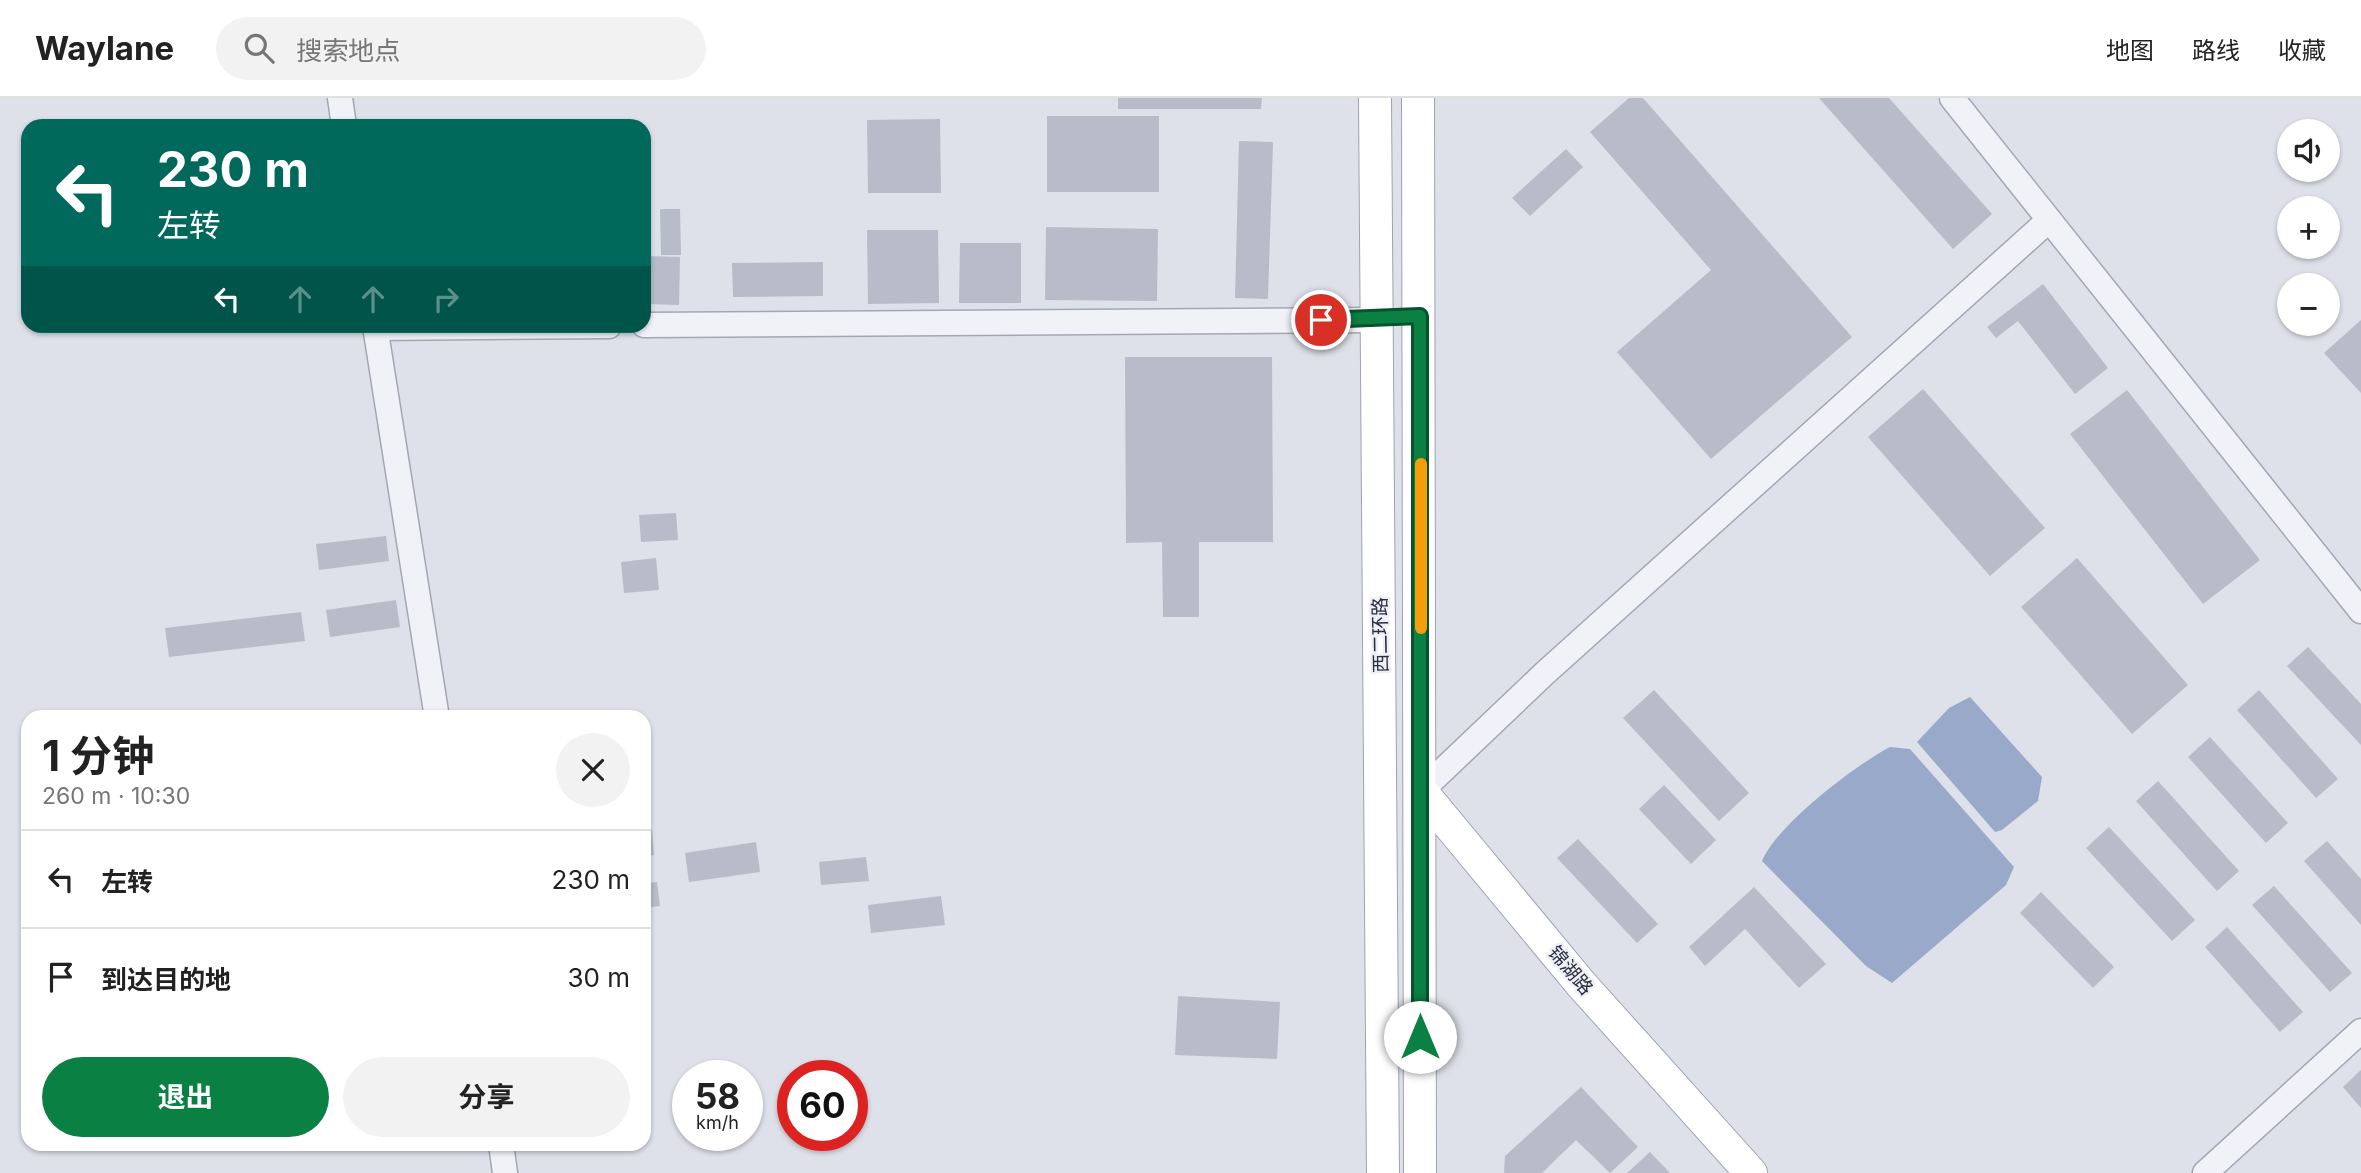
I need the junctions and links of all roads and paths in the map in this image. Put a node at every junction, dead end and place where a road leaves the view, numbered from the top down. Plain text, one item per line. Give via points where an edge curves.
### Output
1 (340, 98) edge
2 (1375, 98) edge
3 (1418, 98) edge
4 (1952, 98) edge
5 (343, 119) edge
6 (2049, 220) junction
7 (1420, 316) junction
8 (1376, 320) junction
9 (651, 325) edge
10 (376, 333) edge
11 (2361, 611) edge
12 (437, 710) edge
13 (1421, 791) junction
14 (1382, 792) junction
15 (2361, 1031) edge
16 (502, 1151) edge
17 (505, 1173) edge
18 (1383, 1173) edge
19 (1420, 1173) edge
20 (1751, 1173) edge
21 (2205, 1173) edge

1 - 5 street
2 - 8 main road, 西二环路
3 - 7 main road, 西二环路
4 - 6 street
6 - 11 street
6 - 13 street via 1555,664
7 - 8 main road
7 - 13 main road, 西二环路
8 - 9 street
8 - 14 main road, 西二环路
10 - 12 street
13 - 14 main road
13 - 19 main road, 西二环路
13 - 20 main road, 锦湖路 via 1581,984
14 - 18 main road, 西二环路
15 - 21 street
16 - 17 street

